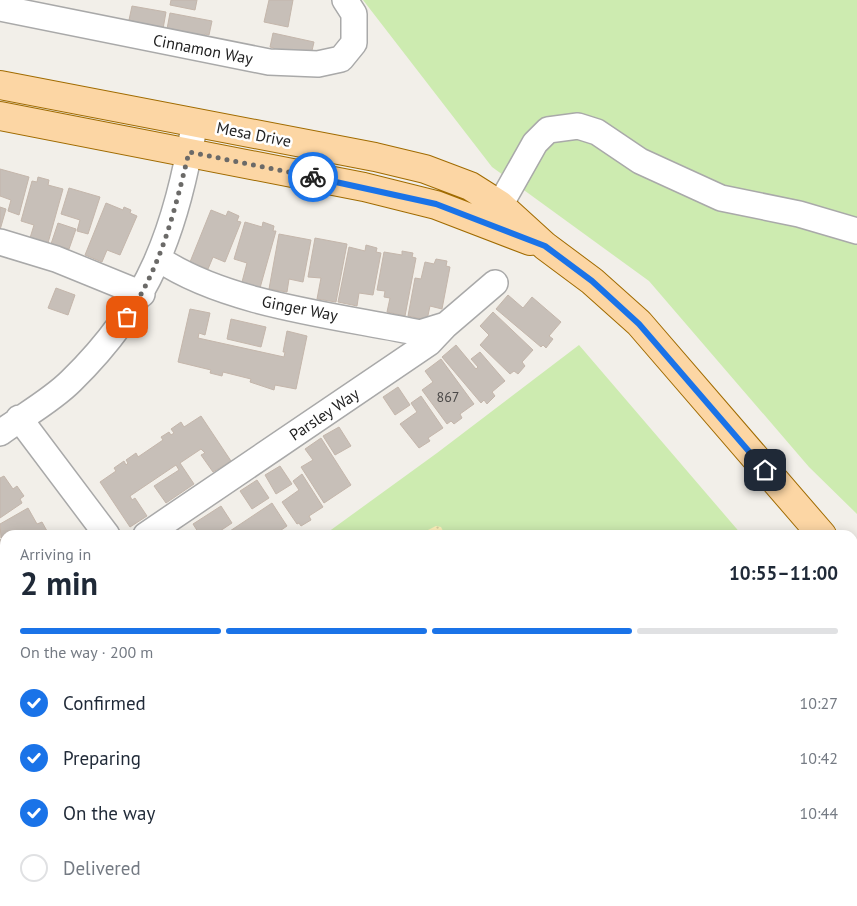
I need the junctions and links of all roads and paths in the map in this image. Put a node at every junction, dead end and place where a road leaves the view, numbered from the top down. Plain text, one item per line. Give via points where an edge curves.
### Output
1 (345, 0) edge
2 (0, 8) edge
3 (0, 85) edge
4 (0, 116) edge
5 (195, 122) junction
6 (189, 152) junction
7 (500, 205) junction
8 (857, 231) edge
9 (0, 242) edge
10 (545, 246) junction
11 (159, 259) junction
12 (496, 283) dead end
13 (142, 294) junction
14 (446, 325) junction
15 (9, 426) edge
16 (103, 530) edge
17 (153, 530) edge
18 (818, 530) edge

1 - 2 street, Cinnamon Way via 354,14 354,43 341,59 318,64 269,62
3 - 5 main road, Mesa Drive
4 - 6 main road, Mesa Drive
5 - 6 street
5 - 7 main road, Mesa Drive via 425,169 470,186
6 - 10 main road, Mesa Drive via 436,204
6 - 11 street
7 - 8 street via 535,142 548,130 578,126 596,132 640,161 721,198 799,214
7 - 10 main road, Mesa Drive
9 - 13 street via 56,259
10 - 18 main road, Mesa Drive via 592,281 639,324
11 - 13 street
11 - 14 street, Ginger Way via 180,273 249,298 420,332
12 - 14 street, Parsley Way
13 - 15 street via 119,329 70,383
14 - 17 street, Parsley Way via 429,343
15 - 16 street

